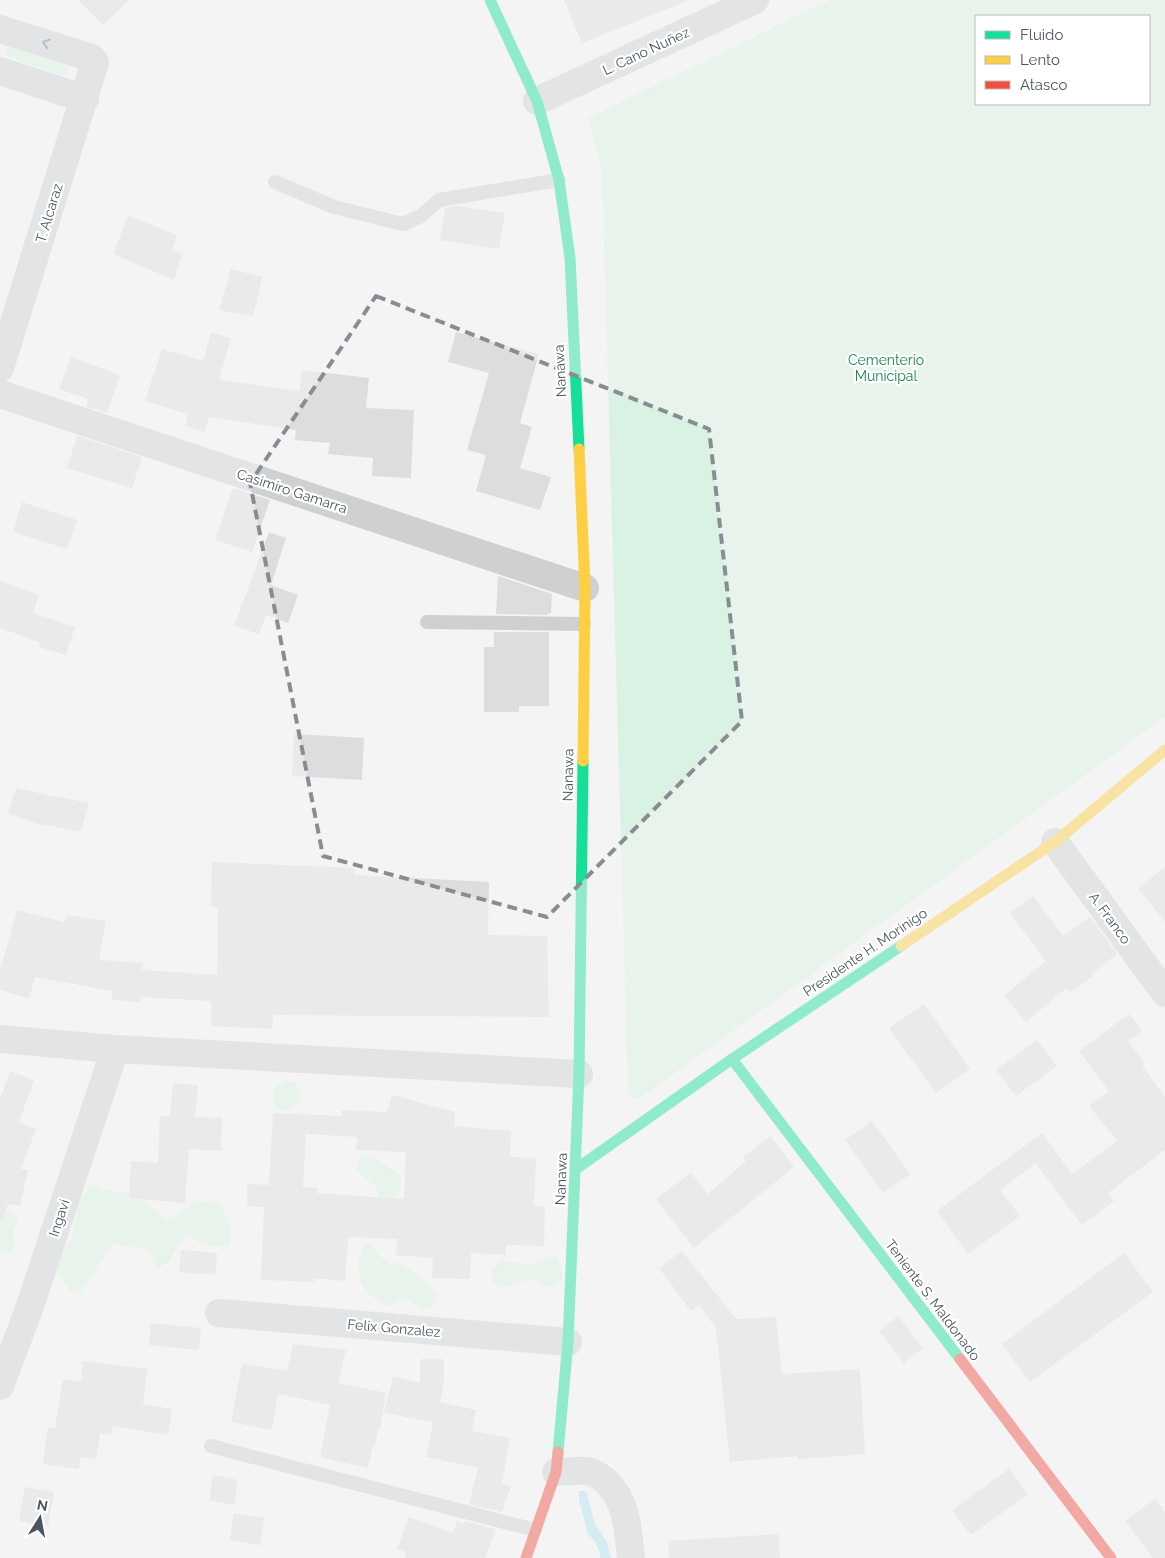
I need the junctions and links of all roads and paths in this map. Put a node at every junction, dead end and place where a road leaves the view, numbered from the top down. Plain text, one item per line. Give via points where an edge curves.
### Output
1 (490, 0) edge
2 (755, 0) edge
3 (0, 30) edge
4 (0, 71) edge
5 (85, 99) junction
6 (536, 101) junction
7 (560, 180) junction
8 (275, 182) dead end
9 (0, 368) edge
10 (0, 394) edge
11 (585, 588) junction
12 (427, 622) dead end
13 (584, 624) junction
14 (1165, 750) edge
15 (1056, 842) junction
16 (1165, 993) edge
17 (0, 1039) edge
18 (115, 1049) junction
19 (732, 1059) junction
20 (579, 1074) junction
21 (576, 1169) junction
22 (219, 1313) dead end
23 (568, 1342) junction
24 (0, 1386) edge
25 (211, 1446) dead end
26 (556, 1472) junction
27 (536, 1530) junction
28 (526, 1558) edge
29 (630, 1558) edge
30 (1111, 1558) edge

1 - 6 street, Nanawa
2 - 6 street, L. Cano Nuñez
5 -> 3 street, T. Alcaraz via 95,62 92,58
4 - 5 street
5 - 9 street, T. Alcaraz
6 - 7 street, Nanawa
7 - 8 lane via 439,200 421,216 403,224 334,206
7 - 11 street, Nanawa via 570,258
10 - 11 street, Casimiro Gamarra
11 - 13 street, Nanawa
12 - 13 lane
13 - 20 street, Nanawa
14 - 15 street, Presidente H. Morinigo
15 - 16 street, A. Franco
15 - 19 street, Presidente H. Morinigo
17 - 18 street
18 - 20 street
18 - 24 street, Ingavi via 30,1309
19 - 21 street, Presidente H. Morinigo
19 - 30 street, Teniente S. Maldonado
20 - 21 street, Nanawa
21 - 23 street, Nanawa
22 - 23 street, Felix Gonzalez
23 - 26 street, Nanawa
25 - 27 lane
26 - 27 street, Nanawa
26 - 29 street via 589,1472 605,1480 616,1494 627,1518
27 - 28 street, Nanawa

